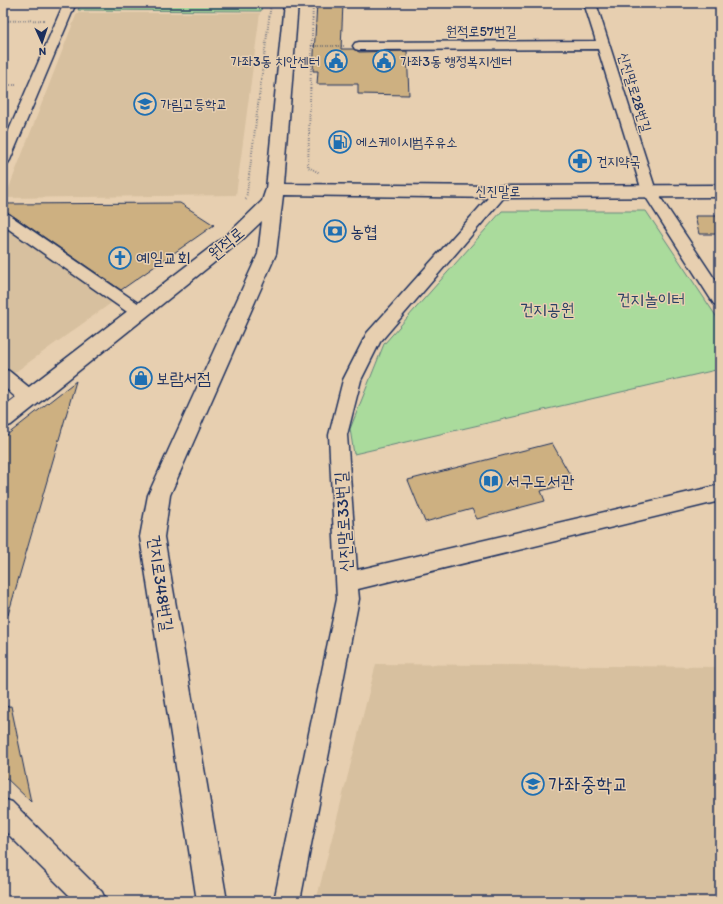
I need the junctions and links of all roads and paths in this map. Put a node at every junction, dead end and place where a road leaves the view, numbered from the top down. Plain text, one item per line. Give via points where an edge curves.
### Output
1 (70, 3) edge
2 (123, 3) edge
3 (149, 3) edge
4 (271, 3) edge
5 (291, 3) edge
6 (313, 3) edge
7 (590, 3) edge
8 (63, 20) junction
9 (3, 21) edge
10 (603, 45) junction
11 (311, 46) junction
12 (359, 46) joint
13 (3, 160) edge
14 (325, 176) dead end
15 (275, 189) junction
16 (648, 191) junction
17 (720, 191) edge
18 (501, 192) junction
19 (242, 203) dead end
20 (4, 220) edge
21 (720, 300) edge
22 (139, 312) junction
23 (3, 376) edge
24 (30, 398) junction
25 (3, 419) edge
26 (720, 493) edge
27 (347, 582) junction
28 (3, 811) edge
29 (93, 901) edge
30 (212, 901) edge
31 (287, 901) edge

1 - 8 street
2 - 3 path
4 - 19 path via 247,198
5 - 15 street, 원적로
6 - 11 path
7 - 10 street, 신진말로28번길
8 - 9 path
8 - 13 street
10 - 12 street, 원적로57번길
10 - 16 street, 신진말로28번길
11 - 12 path
11 - 14 path via 308,167
15 - 18 street, 신진말로
15 - 22 street, 원적로 via 270,203 235,237
15 - 30 street, 건지로348번길 via 267,254 159,495 152,537
16 - 17 street, 신진말로
16 - 18 street, 신진말로
16 - 21 street, 신진말로28번길
18 - 27 street, 신진말로33번길 via 373,338 352,380 338,435
20 - 22 street
22 - 24 street, 원적로
23 - 24 street
24 - 25 street, 원적로
26 - 27 street
27 - 31 street, 신진말로33번길 via 348,599
28 - 29 street

